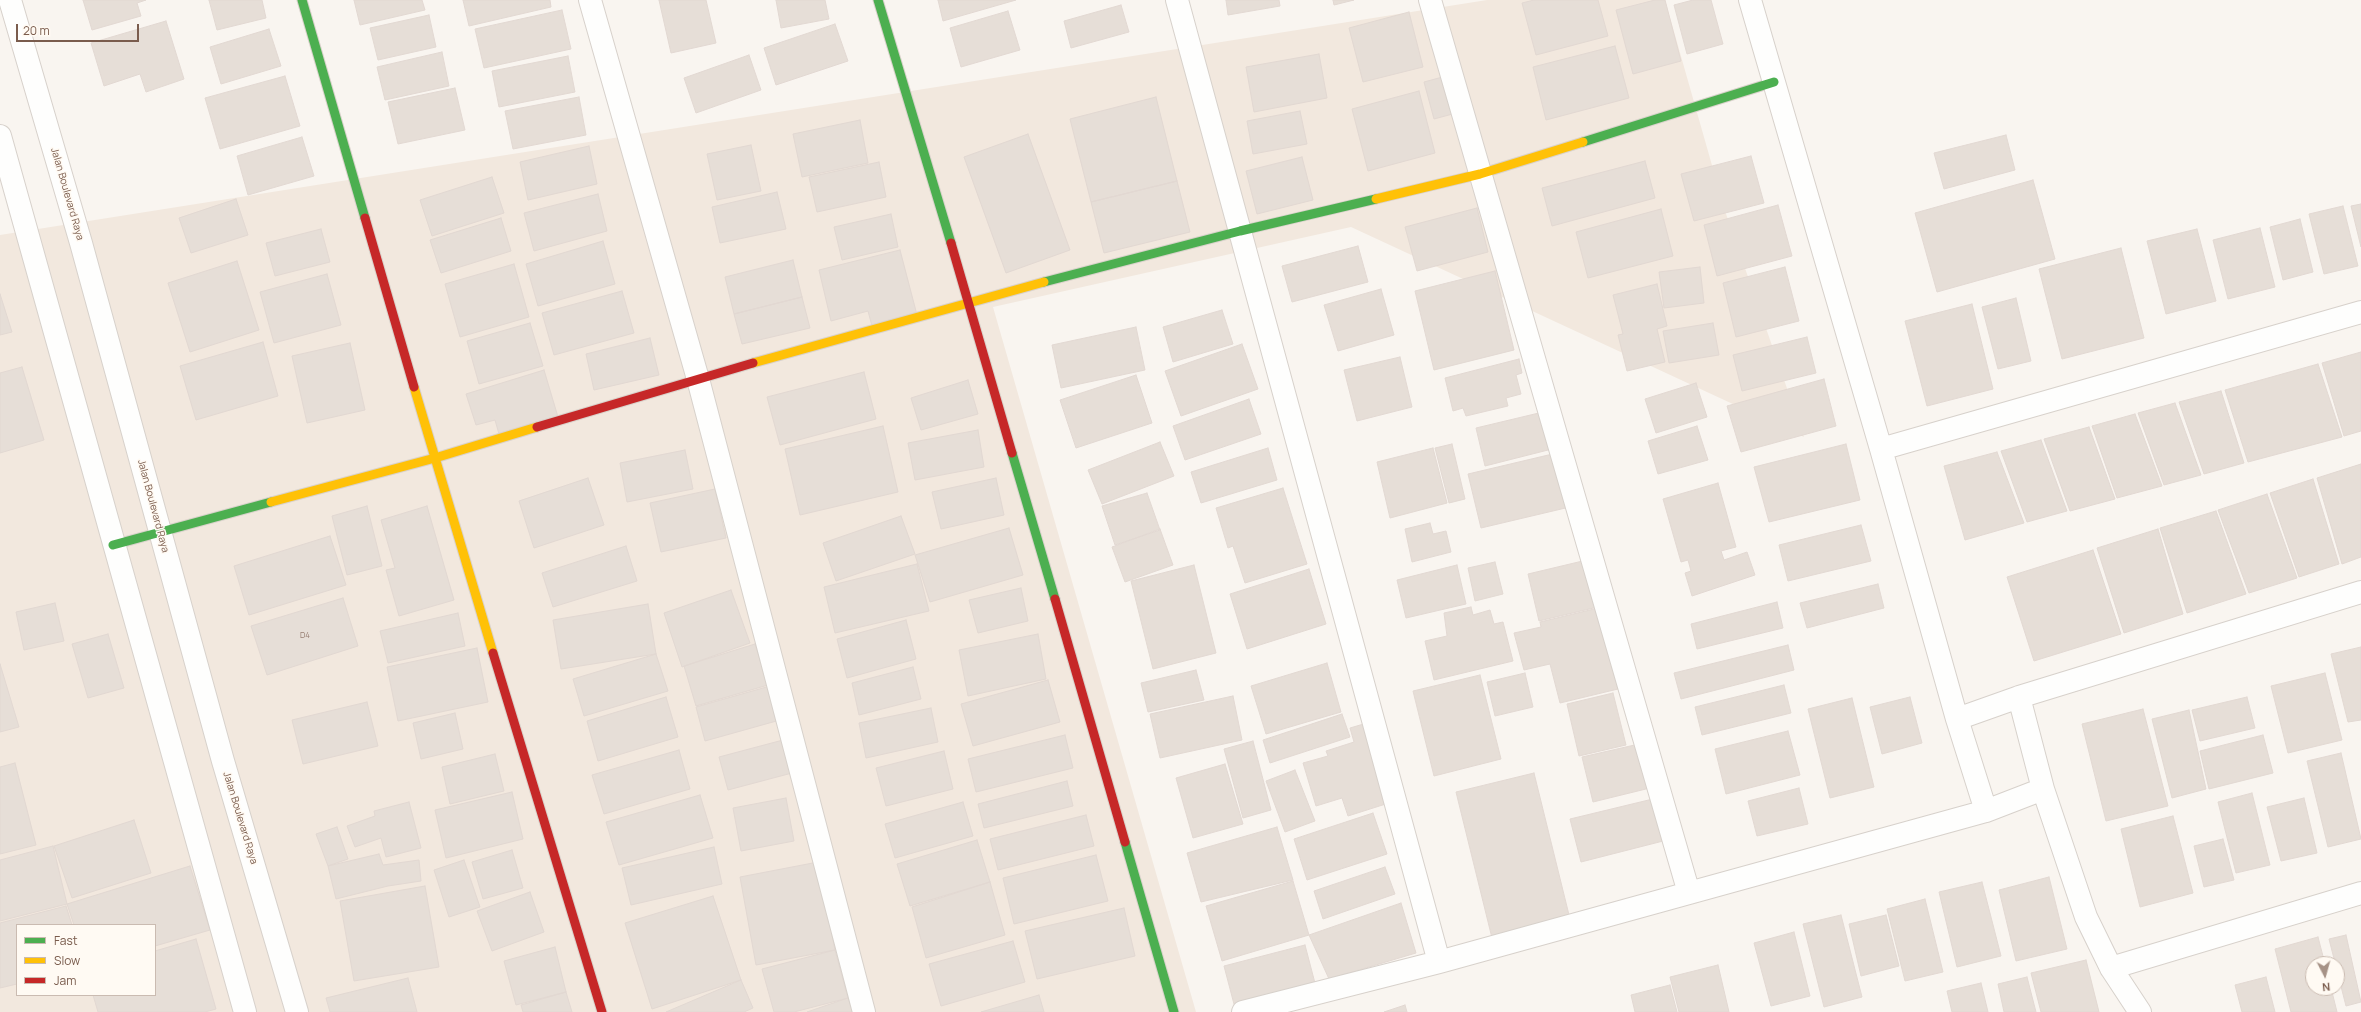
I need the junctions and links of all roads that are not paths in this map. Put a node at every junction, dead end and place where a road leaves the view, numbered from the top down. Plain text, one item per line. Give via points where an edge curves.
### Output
1 (10, 0) edge
2 (302, 0) edge
3 (590, 0) edge
4 (878, 0) edge
5 (1177, 0) edge
6 (1430, 0) edge
7 (1750, 0) edge
8 (1774, 82) junction
9 (0, 136) edge
10 (1480, 174) junction
11 (1240, 231) junction
12 (969, 302) junction
13 (2361, 312) edge
14 (698, 380) junction
15 (1881, 449) junction
16 (435, 458) junction
17 (160, 534) junction
18 (114, 545) junction
19 (2361, 592) edge
20 (2019, 697) junction
21 (1957, 719) junction
22 (2043, 789) junction
23 (1986, 811) junction
24 (1690, 893) junction
25 (2361, 893) edge
26 (1439, 962) junction
27 (2111, 968) junction
28 (245, 1012) edge
29 (297, 1012) edge
30 (602, 1012) edge
31 (864, 1012) edge
32 (1174, 1012) edge
33 (1243, 1012) edge
34 (2140, 1012) edge

1 - 17 street, Jalan Boulevard Raya via 81,243
2 - 16 street
3 - 14 street
4 - 12 street
5 - 11 street
6 - 10 street
7 - 8 street
8 - 10 street
8 - 15 street
9 - 18 street
10 - 11 street
10 - 24 street
11 - 12 street
11 - 26 street
12 - 14 street
12 - 32 street
13 - 15 street
14 - 16 street
14 - 31 street
15 - 21 street
16 - 17 street
16 - 30 street
17 - 18 street
17 - 29 street, Jalan Boulevard Raya
18 - 28 street
19 - 20 street
20 - 21 street
20 - 22 street
21 - 23 street
22 - 23 street
22 - 27 street via 2086,916
23 - 24 street
24 - 26 street
25 - 27 street
26 - 33 street
27 - 34 street

